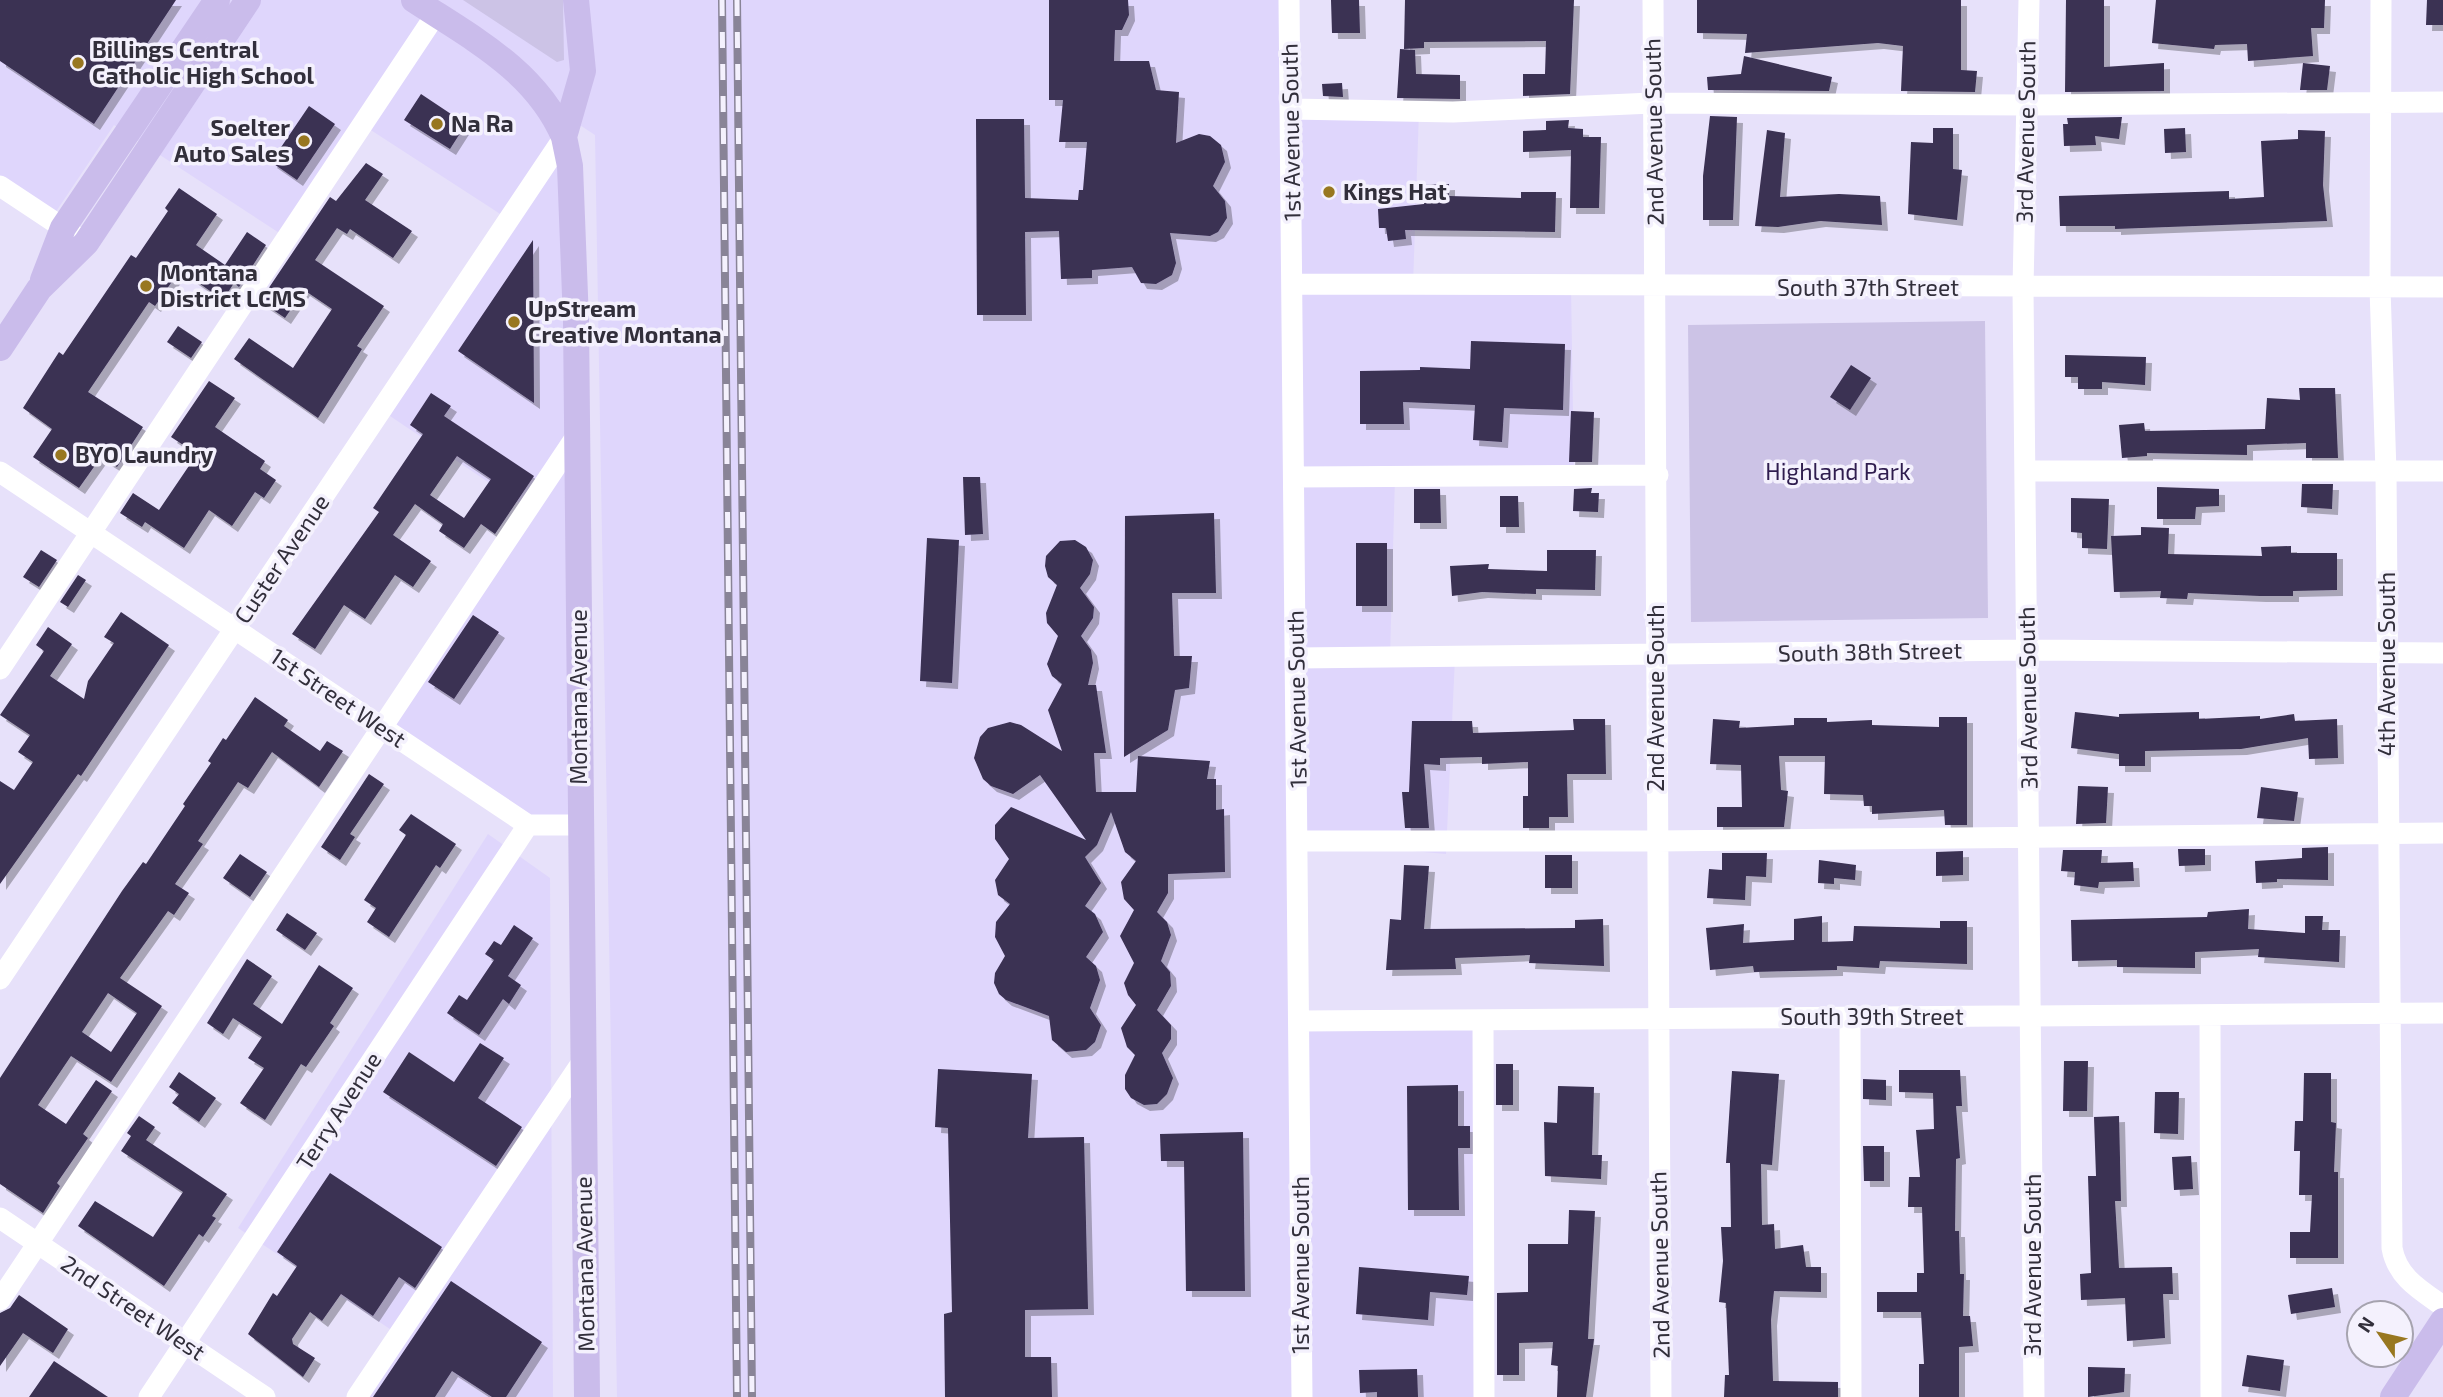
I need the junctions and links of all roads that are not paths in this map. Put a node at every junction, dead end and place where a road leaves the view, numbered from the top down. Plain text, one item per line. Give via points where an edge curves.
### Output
1 (217, 0) edge
2 (248, 0) edge
3 (576, 0) edge
4 (1289, 0) edge
5 (1653, 0) edge
6 (2029, 0) edge
7 (2381, 0) edge
8 (425, 7) edge
9 (2443, 102) edge
10 (1652, 103) junction
11 (2382, 103) junction
12 (2027, 105) junction
13 (1291, 109) junction
14 (564, 137) junction
15 (0, 186) edge
16 (63, 228) junction
17 (86, 243) junction
18 (1293, 284) junction
19 (1657, 287) junction
20 (2023, 288) junction
21 (2380, 288) junction
22 (2443, 288) edge
23 (40, 289) junction
24 (0, 348) edge
25 (578, 435) junction
26 (2025, 471) junction
27 (2443, 471) edge
28 (0, 472) edge
29 (2386, 472) junction
30 (1658, 475) junction
31 (1294, 477) junction
32 (91, 534) junction
33 (235, 629) junction
34 (2028, 650) junction
35 (2443, 653) edge
36 (1655, 655) junction
37 (2387, 655) junction
38 (1296, 658) junction
39 (0, 669) edge
40 (383, 729) junction
41 (527, 825) junction
42 (579, 825) junction
43 (2443, 833) edge
44 (2388, 834) junction
45 (2029, 838) junction
46 (1299, 841) junction
47 (1657, 841) junction
48 (0, 979) edge
49 (2390, 1013) junction
50 (2443, 1013) edge
51 (2210, 1015) junction
52 (2031, 1016) junction
53 (1657, 1017) junction
54 (1850, 1017) junction
55 (1483, 1020) junction
56 (1301, 1021) junction
57 (582, 1062) junction
58 (0, 1218) edge
59 (37, 1244) junction
60 (0, 1300) edge
61 (2443, 1306) edge
62 (2443, 1321) edge
63 (185, 1343) junction
64 (149, 1397) edge
65 (265, 1397) edge
66 (357, 1397) edge
67 (587, 1397) edge
68 (1302, 1397) edge
69 (1484, 1397) edge
70 (1661, 1397) edge
71 (1852, 1397) edge
72 (2034, 1397) edge
73 (2211, 1397) edge
74 (2393, 1397) edge

1 - 16 main road
2 - 17 main road
3 - 14 main road, Montana Avenue via 583,71
4 - 13 street, 1st Avenue South
5 - 10 street, 2nd Avenue South
6 - 12 street, 3rd Avenue South
7 - 11 street, 4th Avenue South
8 - 14 main road via 518,72 540,95
8 - 32 street
9 - 11 street
10 - 12 street
10 - 13 street via 1453,112
10 - 19 street, 2nd Avenue South
11 - 12 street
11 - 21 street, 4th Avenue South
12 - 20 street, 3rd Avenue South
13 - 18 street, 1st Avenue South
14 - 25 main road, Montana Avenue via 574,233
14 - 33 street, Custer Avenue
15 - 16 street
16 - 17 street
16 - 23 main road
17 - 23 main road
18 - 19 street, South 37th Street
18 - 31 street, 1st Avenue South
19 - 20 street, South 37th Street
19 - 30 street, 2nd Avenue South
20 - 21 street, South 37th Street
20 - 26 street, 3rd Avenue South
21 - 22 street, South 37th Street
21 - 29 street, 4th Avenue South
23 - 24 main road
25 - 40 street
25 - 42 main road, Montana Avenue
26 - 29 street
26 - 34 street, 3rd Avenue South
27 - 29 street
28 - 32 street, 1st Street West
29 - 37 street, 4th Avenue South
30 - 31 street
30 - 36 street, 2nd Avenue South
31 - 38 street, 1st Avenue South
32 - 33 street, 1st Street West
32 - 39 street
33 - 40 street, 1st Street West
33 - 48 street, Custer Avenue
34 - 36 street, South 38th Street
34 - 37 street, South 38th Street
34 - 45 street, 3rd Avenue South
35 - 37 street, South 38th Street
36 - 38 street, South 38th Street
36 - 47 street, 2nd Avenue South
37 - 44 street, 4th Avenue South
38 - 46 street, 1st Avenue South
40 - 41 street, 1st Street West
40 - 59 street
41 - 42 street
41 - 63 street, Terry Avenue
42 - 57 main road, Montana Avenue
43 - 44 street
44 - 45 street
44 - 49 street, 4th Avenue South
45 - 47 street
45 - 52 street, 3rd Avenue South
46 - 47 street
46 - 56 street, 1st Avenue South
47 - 53 street, 2nd Avenue South
49 - 50 street, South 39th Street
49 - 51 street, South 39th Street
49 - 61 street, 4th Avenue South via 2394,1259 2410,1283
51 - 52 street, South 39th Street
51 - 73 street
52 - 54 street, South 39th Street
52 - 72 street, 3rd Avenue South
53 - 54 street, South 39th Street
53 - 55 street, South 39th Street
53 - 70 street, 2nd Avenue South
54 - 71 street
55 - 56 street, South 39th Street
55 - 69 street
56 - 68 street, 1st Avenue South
57 - 66 street
57 - 67 main road, Montana Avenue
58 - 59 street, 2nd Street West
59 - 60 street
59 - 63 street, 2nd Street West
62 - 74 main road
63 - 64 street, Terry Avenue
63 - 65 street, 2nd Street West

